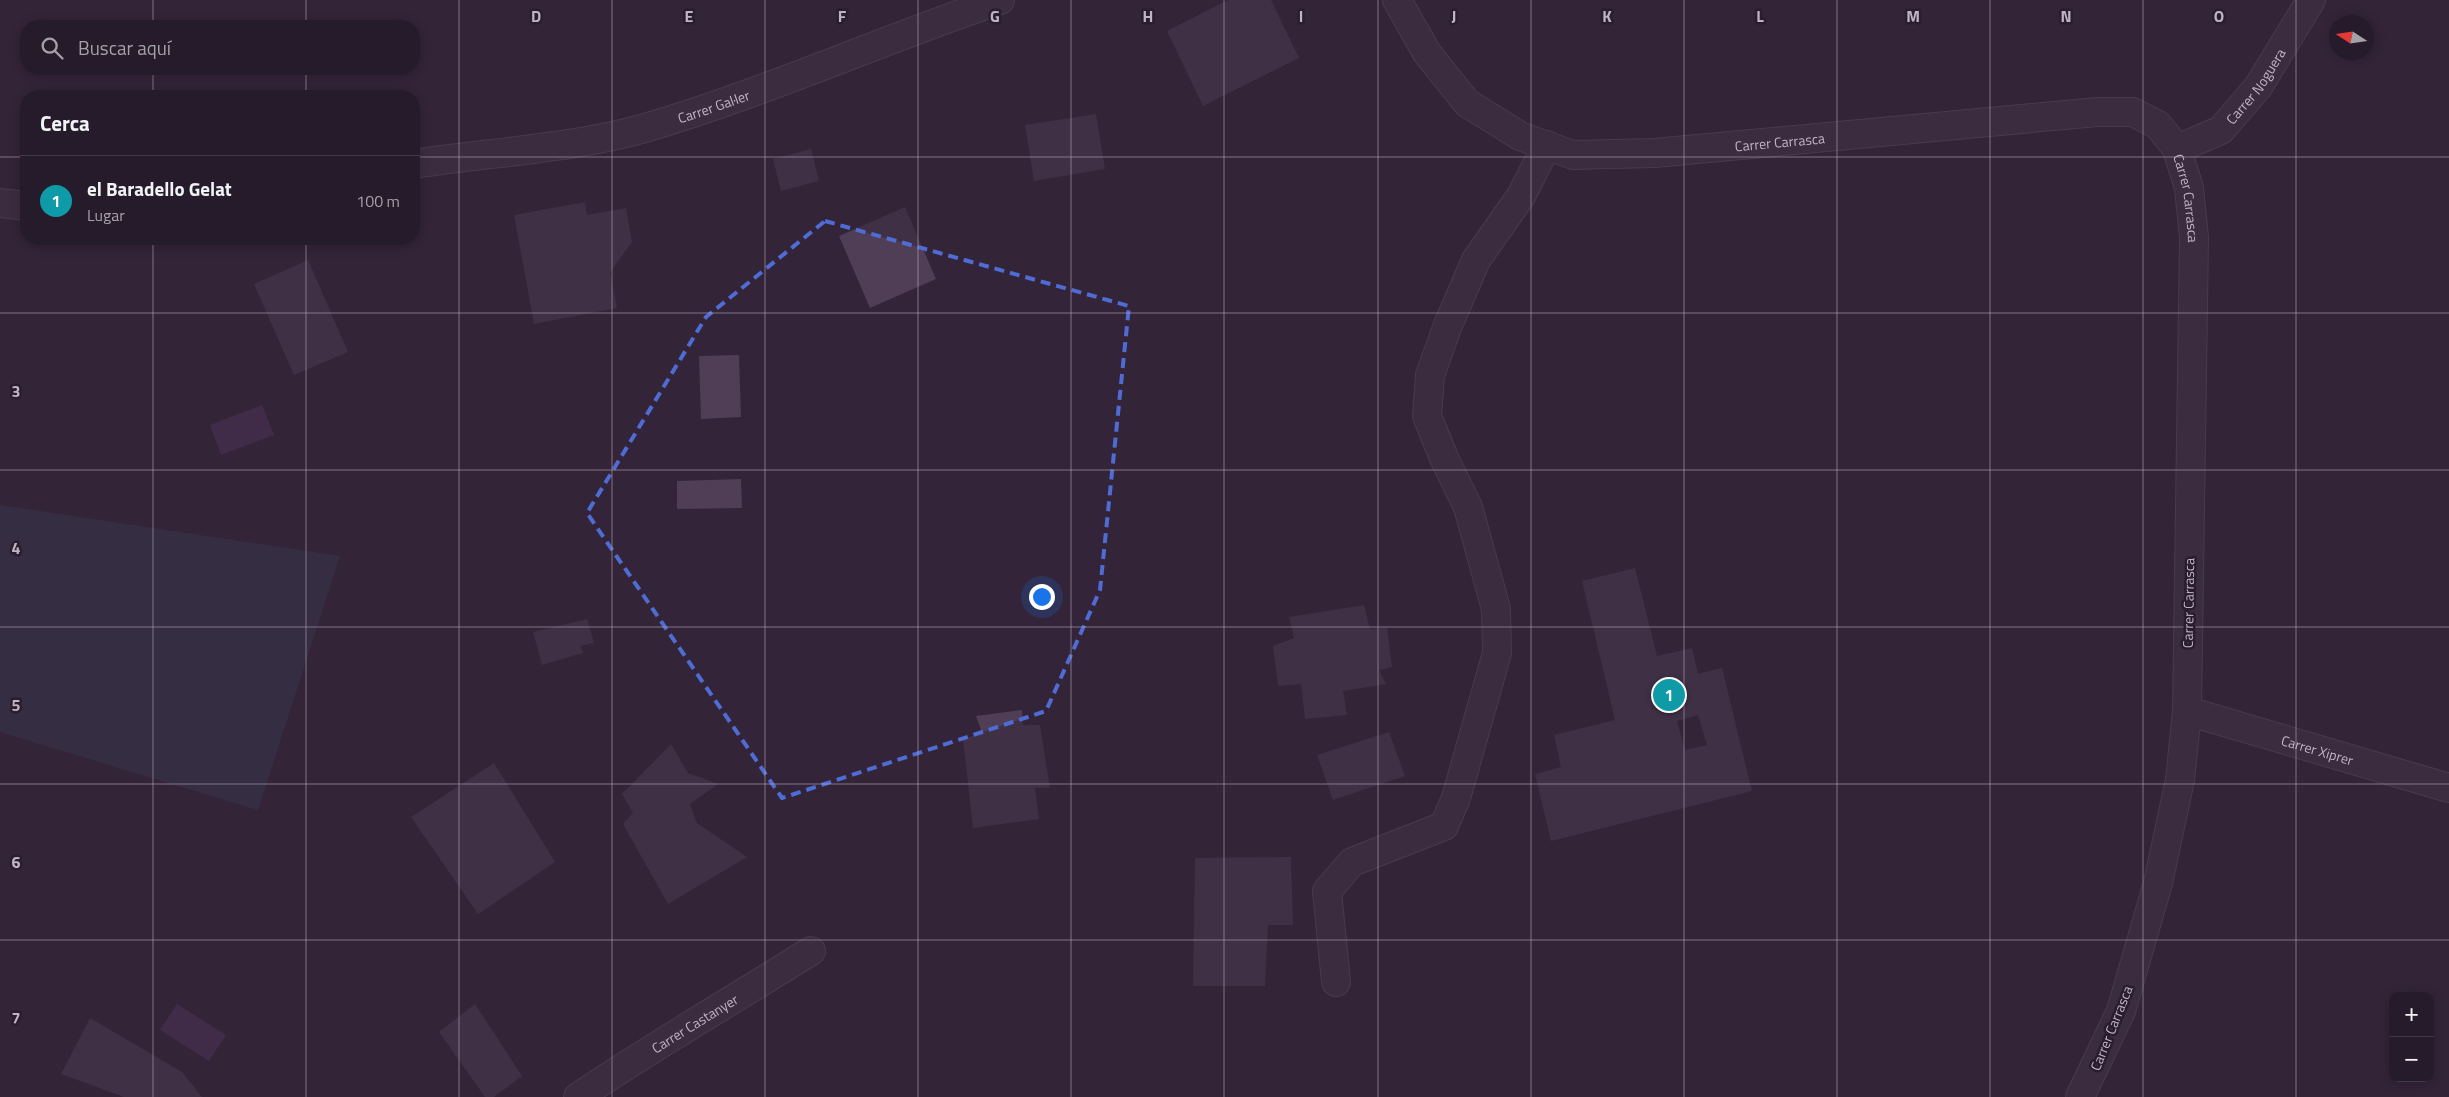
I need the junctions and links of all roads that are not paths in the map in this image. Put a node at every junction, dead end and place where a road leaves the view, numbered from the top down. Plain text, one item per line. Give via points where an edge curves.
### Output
1 (1000, 0) edge
2 (1397, 0) edge
3 (2312, 0) edge
4 (1548, 145) junction
5 (2177, 149) junction
6 (420, 163) edge
7 (0, 203) edge
8 (20, 205) edge
9 (2187, 711) junction
10 (2449, 788) edge
11 (811, 951) dead end
12 (1336, 982) dead end
13 (578, 1097) edge
14 (2080, 1097) edge

1 - 6 street, Carrer Gal·ler via 643,128 581,141
2 - 4 street, Carrer Carrasca via 1427,53 1467,103 1520,136
3 - 5 street, Carrer Noguera via 2258,87 2221,130
4 - 5 street, Carrer Carrasca via 1573,155 1654,153 2097,112 2133,112 2158,124
4 - 12 street via 1521,196 1476,260 1430,375 1427,416 1468,507 1482,554 1496,609 1497,654 1456,798 1444,826 1352,862 1327,892
5 - 9 street, Carrer Carrasca via 2189,188 2194,237
7 - 8 street
9 - 10 street, Carrer Xiprer
9 - 14 street, Carrer Carrasca via 2180,780 2158,883 2121,1011
11 - 13 street, Carrer Castanyer

